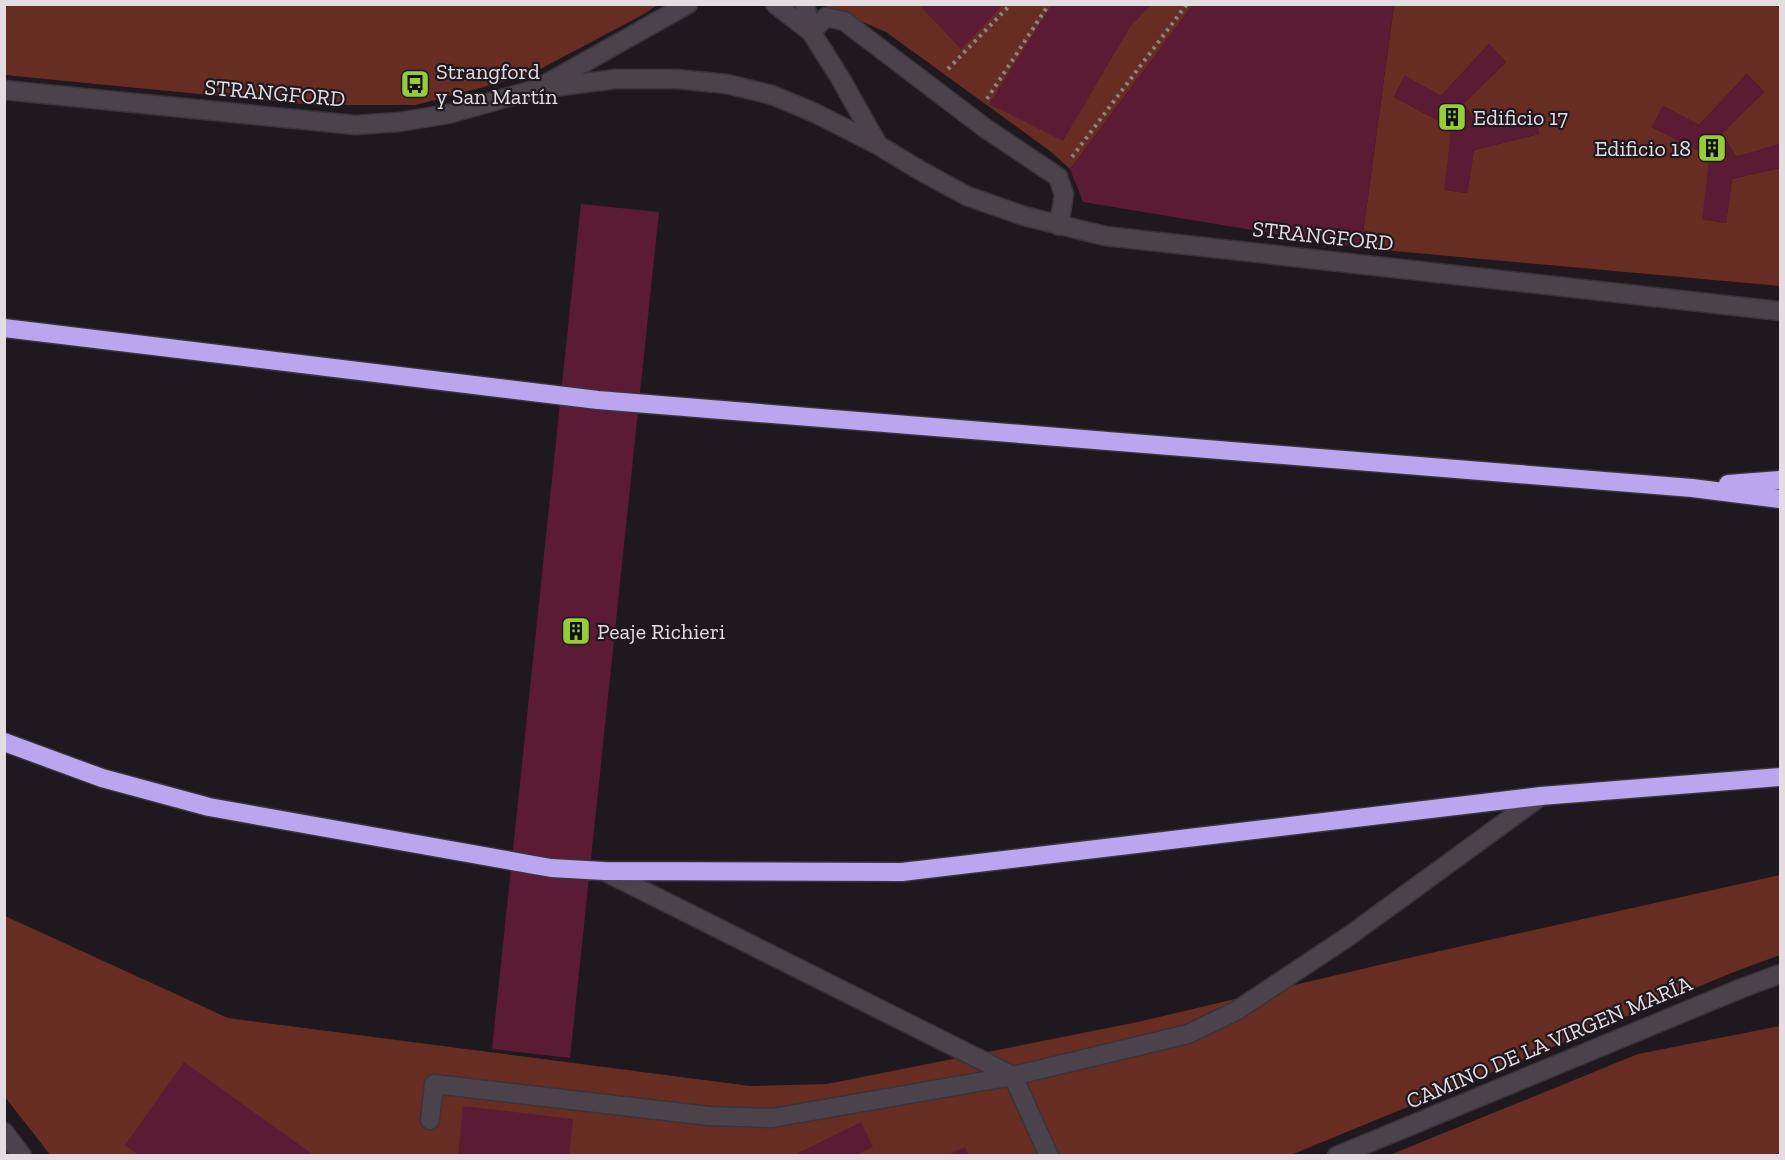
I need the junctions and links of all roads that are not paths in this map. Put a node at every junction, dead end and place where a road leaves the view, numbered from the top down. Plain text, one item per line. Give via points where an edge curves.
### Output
1 (688, 4) edge
2 (776, 4) edge
3 (805, 4) edge
4 (811, 32) junction
5 (537, 89) junction
6 (4, 90) edge
7 (878, 145) junction
8 (1059, 226) junction
9 (1780, 310) edge
10 (4, 328) edge
11 (1780, 480) edge
12 (1692, 488) junction
13 (1780, 499) edge
14 (4, 742) edge
15 (1780, 777) edge
16 (1724, 780) junction
17 (1780, 787) edge
18 (1541, 796) junction
19 (604, 871) junction
20 (1780, 974) edge
21 (1012, 1076) junction
22 (430, 1120) dead end
23 (4, 1132) edge
24 (22, 1155) edge
25 (1049, 1155) edge
26 (1337, 1155) edge

1 - 5 street, STRANGFORD
2 - 4 street, STRANGFORD
3 - 4 street
4 - 7 street, STRANGFORD
4 - 8 street via 826,17 844,21 1058,177 1064,194
5 - 6 street, STRANGFORD via 447,114 355,124
5 - 7 street, STRANGFORD via 616,79 727,84 815,113
7 - 8 street, STRANGFORD via 967,196
8 - 9 street, STRANGFORD via 1105,236
10 - 12 highway via 598,400
11 - 12 highway
12 - 13 highway
14 - 19 highway via 102,778 209,807 551,868
15 - 16 highway
16 - 17 highway
16 - 18 highway
18 - 19 highway via 902,872
18 - 21 street via 1349,936 1236,1011 1188,1034
19 - 21 street
20 - 26 street, CAMINO DE LA VIRGEN MARÍA
21 - 22 street via 772,1118 709,1116 434,1084
21 - 25 street
23 - 24 street

